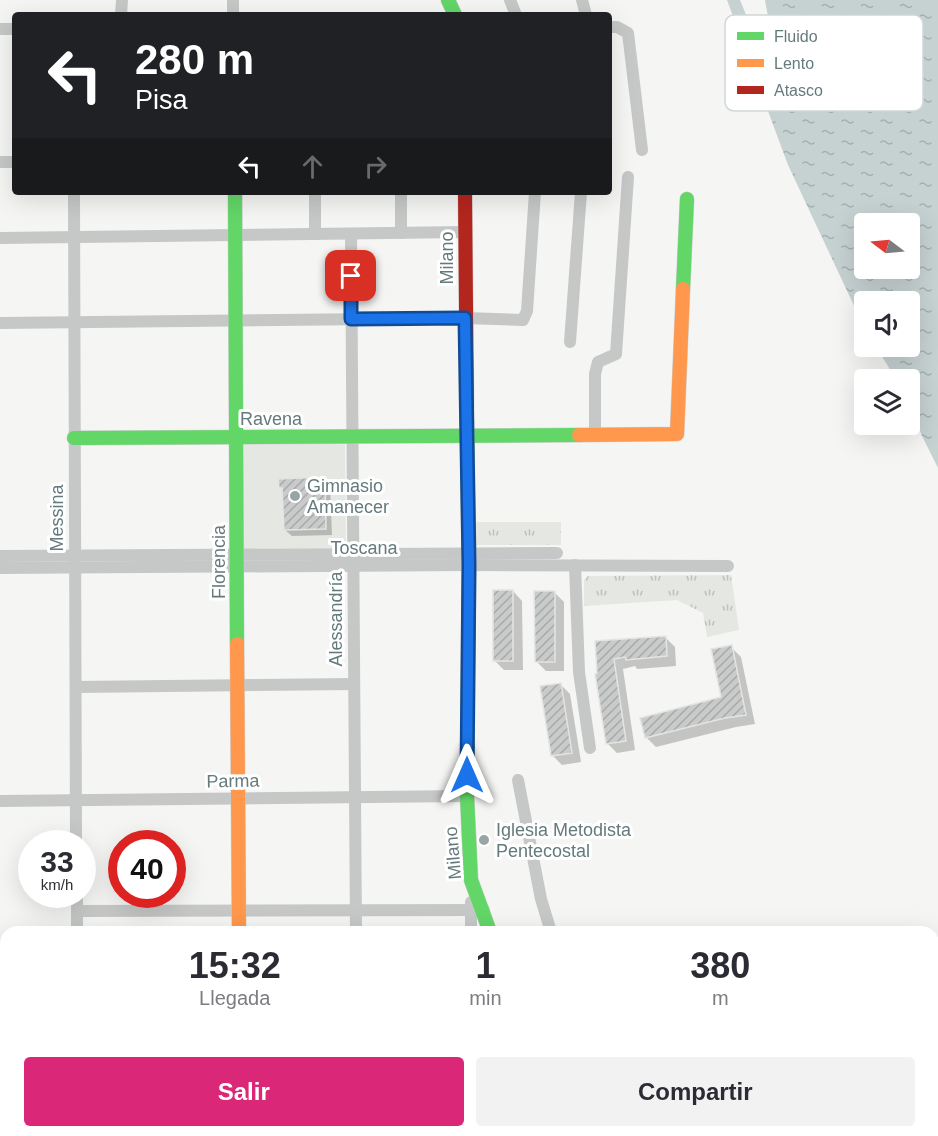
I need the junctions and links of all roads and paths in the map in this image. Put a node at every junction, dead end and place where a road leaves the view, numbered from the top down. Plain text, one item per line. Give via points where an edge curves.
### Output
1 (612, 27) edge
2 (642, 150) dead end
3 (628, 177) dead end
4 (74, 195) edge
5 (234, 195) edge
6 (315, 195) edge
7 (401, 195) edge
8 (465, 195) edge
9 (535, 195) edge
10 (581, 195) edge
11 (687, 199) dead end
12 (464, 232) junction
13 (401, 233) junction
14 (315, 234) junction
15 (351, 234) junction
16 (235, 235) junction
17 (73, 237) junction
18 (0, 238) edge
19 (465, 318) junction
20 (351, 319) junction
21 (235, 320) junction
22 (74, 322) junction
23 (0, 323) edge
24 (570, 342) dead end
25 (595, 435) junction
26 (236, 437) junction
27 (352, 437) junction
28 (468, 437) junction
29 (74, 438) junction
30 (556, 553) dead end
31 (0, 556) edge
32 (469, 559) junction
33 (353, 560) junction
34 (237, 561) junction
35 (75, 562) junction
36 (574, 565) junction
37 (728, 566) dead end
38 (0, 568) edge
39 (237, 684) junction
40 (354, 684) junction
41 (76, 687) junction
42 (590, 748) dead end
43 (518, 780) dead end
44 (467, 796) junction
45 (355, 798) junction
46 (238, 799) junction
47 (0, 801) edge
48 (76, 801) junction
49 (76, 830) edge
50 (239, 910) junction
51 (356, 910) junction
52 (478, 910) junction
53 (77, 911) joint
54 (77, 926) edge
55 (239, 926) edge
56 (356, 926) edge
57 (473, 926) edge
58 (487, 926) edge
59 (549, 926) edge

1 - 2 street via 628,33
3 - 25 street via 616,354 598,362
4 - 17 street, Messina
5 - 16 street, Florencia
6 - 14 street
7 - 13 street
8 - 12 street, Milano
9 - 19 street via 527,311 523,320
10 - 24 street
11 - 25 street, Ravena via 677,434
12 - 13 street
12 - 19 street, Milano
13 - 15 street
14 - 15 street
14 - 16 street
15 - 20 street, Alessandría
16 - 17 street
16 - 21 street, Florencia
17 - 18 street
17 - 22 street, Messina
19 - 20 street
19 - 28 street, Milano
20 - 21 street
20 - 27 street, Alessandría
21 - 22 street
21 - 26 street, Florencia
22 - 23 street
22 - 29 street, Messina
25 - 28 street, Ravena
26 - 27 street, Ravena
26 - 29 street, Ravena
26 - 34 street, Florencia
27 - 28 street, Ravena
27 - 33 street, Alessandría
28 - 32 street, Milano
29 - 35 street, Messina
30 - 32 street, Toscana
31 - 35 street, Toscana
32 - 33 street, Toscana
32 - 36 street, Toscana
32 - 44 street, Milano
33 - 34 street, Toscana
33 - 40 street, Alessandría
34 - 35 street, Toscana
34 - 39 street, Florencia
35 - 38 street, Toscana
35 - 41 street, Messina
36 - 37 street, Toscana
36 - 42 street via 579,672
39 - 40 street
39 - 41 street
39 - 46 street, Florencia
40 - 45 street, Alessandría
41 - 48 street, Messina
43 - 59 street
44 - 45 street, Parma
44 - 52 street, Milano via 471,880
45 - 46 street, Parma
45 - 51 street, Alessandría
46 - 48 street, Parma
46 - 50 street, Florencia
47 - 48 street, Parma
48 - 49 street, Messina
50 - 51 street
50 - 53 street
50 - 55 street, Florencia
51 - 52 street
51 - 56 street, Alessandría
52 - 57 street
52 - 58 street, Milano
53 - 54 street

